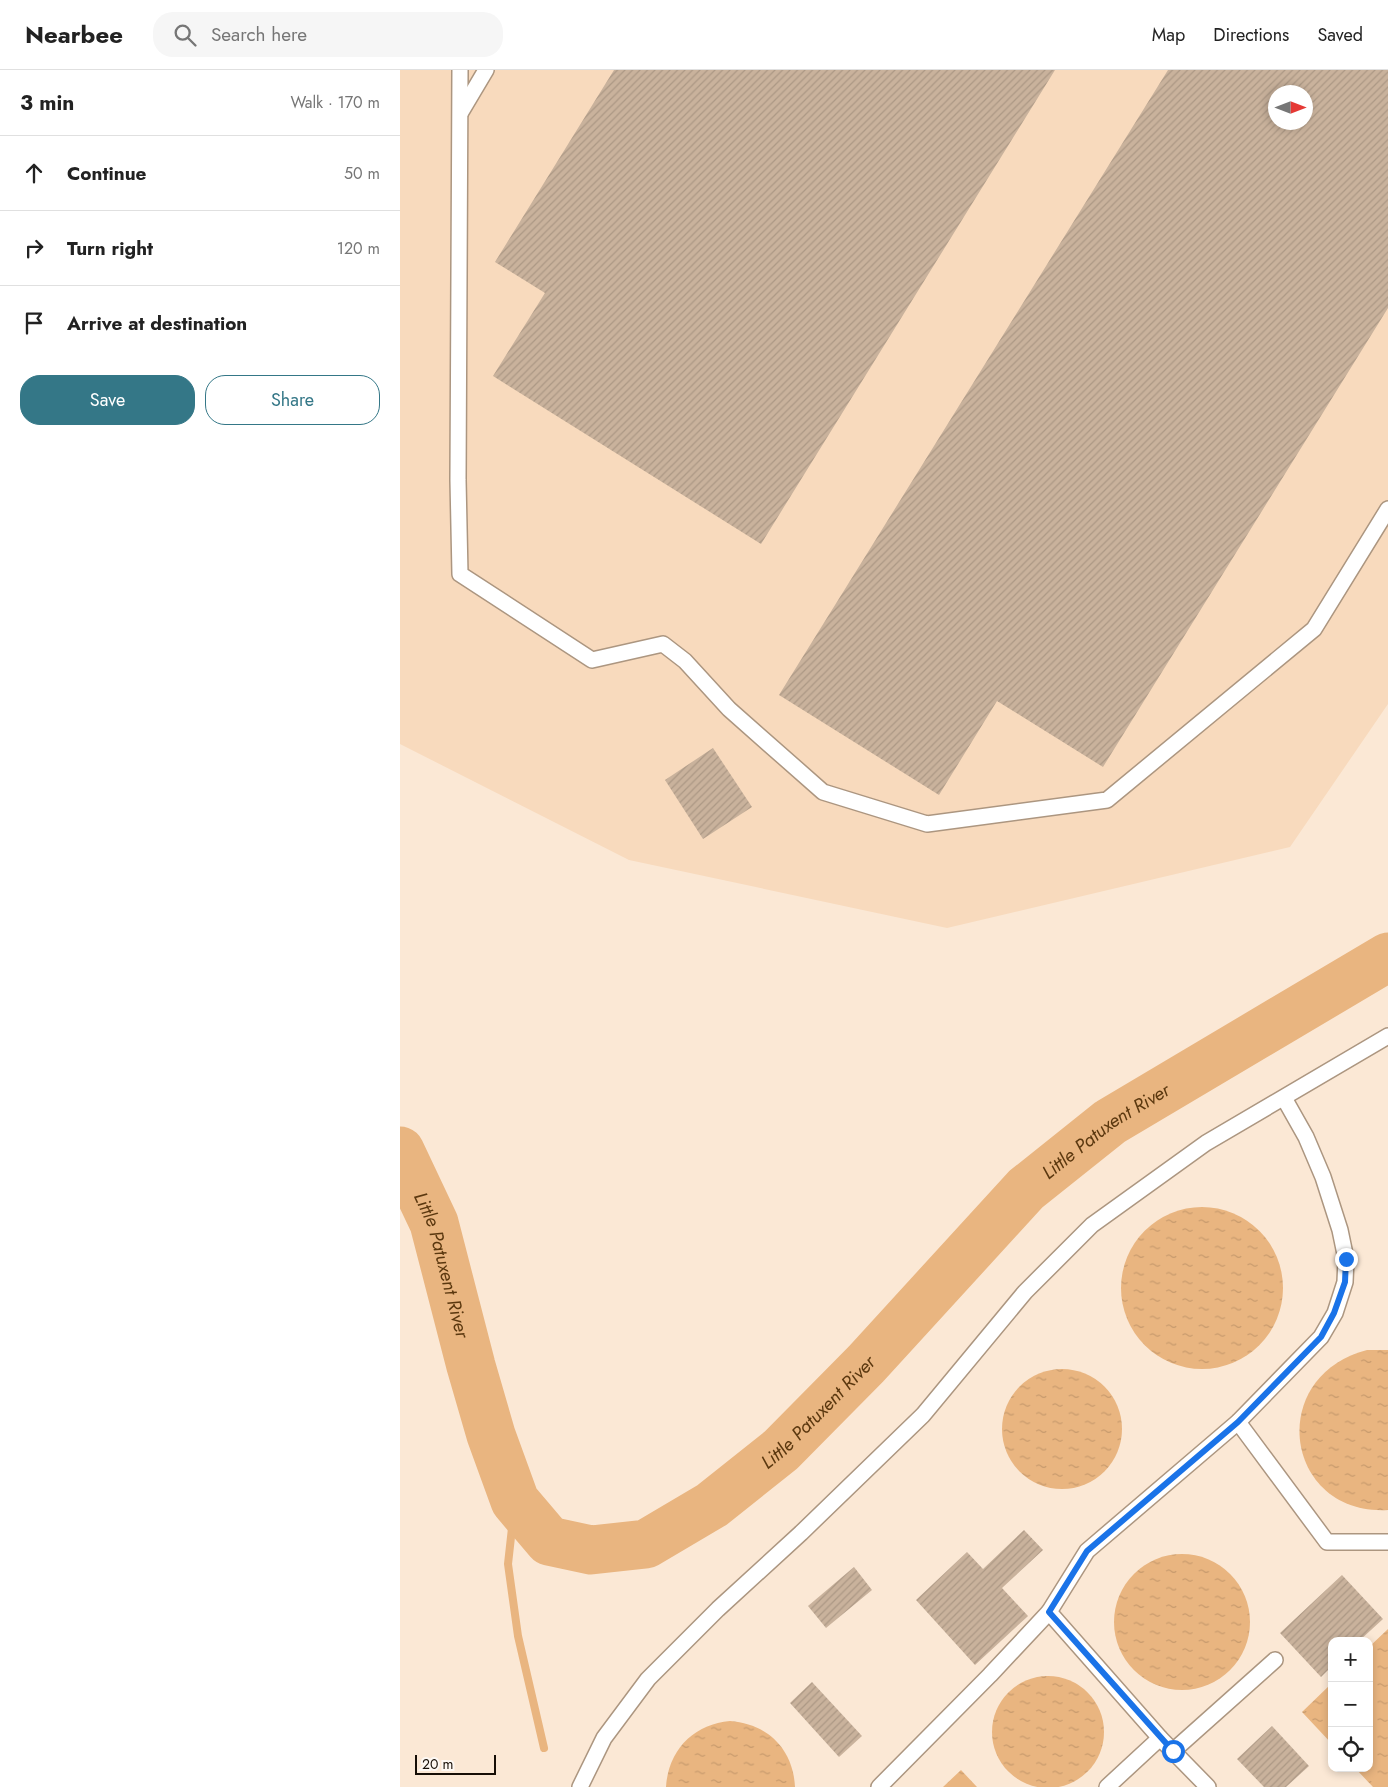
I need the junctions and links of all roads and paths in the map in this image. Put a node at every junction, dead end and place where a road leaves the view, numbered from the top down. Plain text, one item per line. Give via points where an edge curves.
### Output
1 (460, 70) edge
2 (486, 70) edge
3 (460, 114) junction
4 (1388, 509) edge
5 (1388, 1036) edge
6 (1284, 1098) junction
7 (1238, 1422) junction
8 (1388, 1542) edge
9 (1049, 1612) junction
10 (1275, 1660) dead end
11 (1160, 1738) junction
12 (1173, 1751) junction
13 (580, 1787) edge
14 (879, 1787) edge
15 (1108, 1787) edge
16 (1208, 1787) edge

1 - 3 lane
2 - 3 lane
3 - 4 lane via 460,574 592,660 663,644 685,661 729,709 823,792 928,824 1107,800 1314,630
5 - 6 lane
6 - 7 lane via 1323,1177 1346,1259 1345,1282 1321,1337
6 - 13 lane via 1206,1143 1092,1225 1025,1292 923,1415 648,1679 604,1738
7 - 8 lane via 1327,1542
7 - 9 lane via 1087,1551
9 - 11 lane
9 - 14 lane
10 - 12 lane
11 - 12 lane
11 - 15 lane
12 - 16 lane

